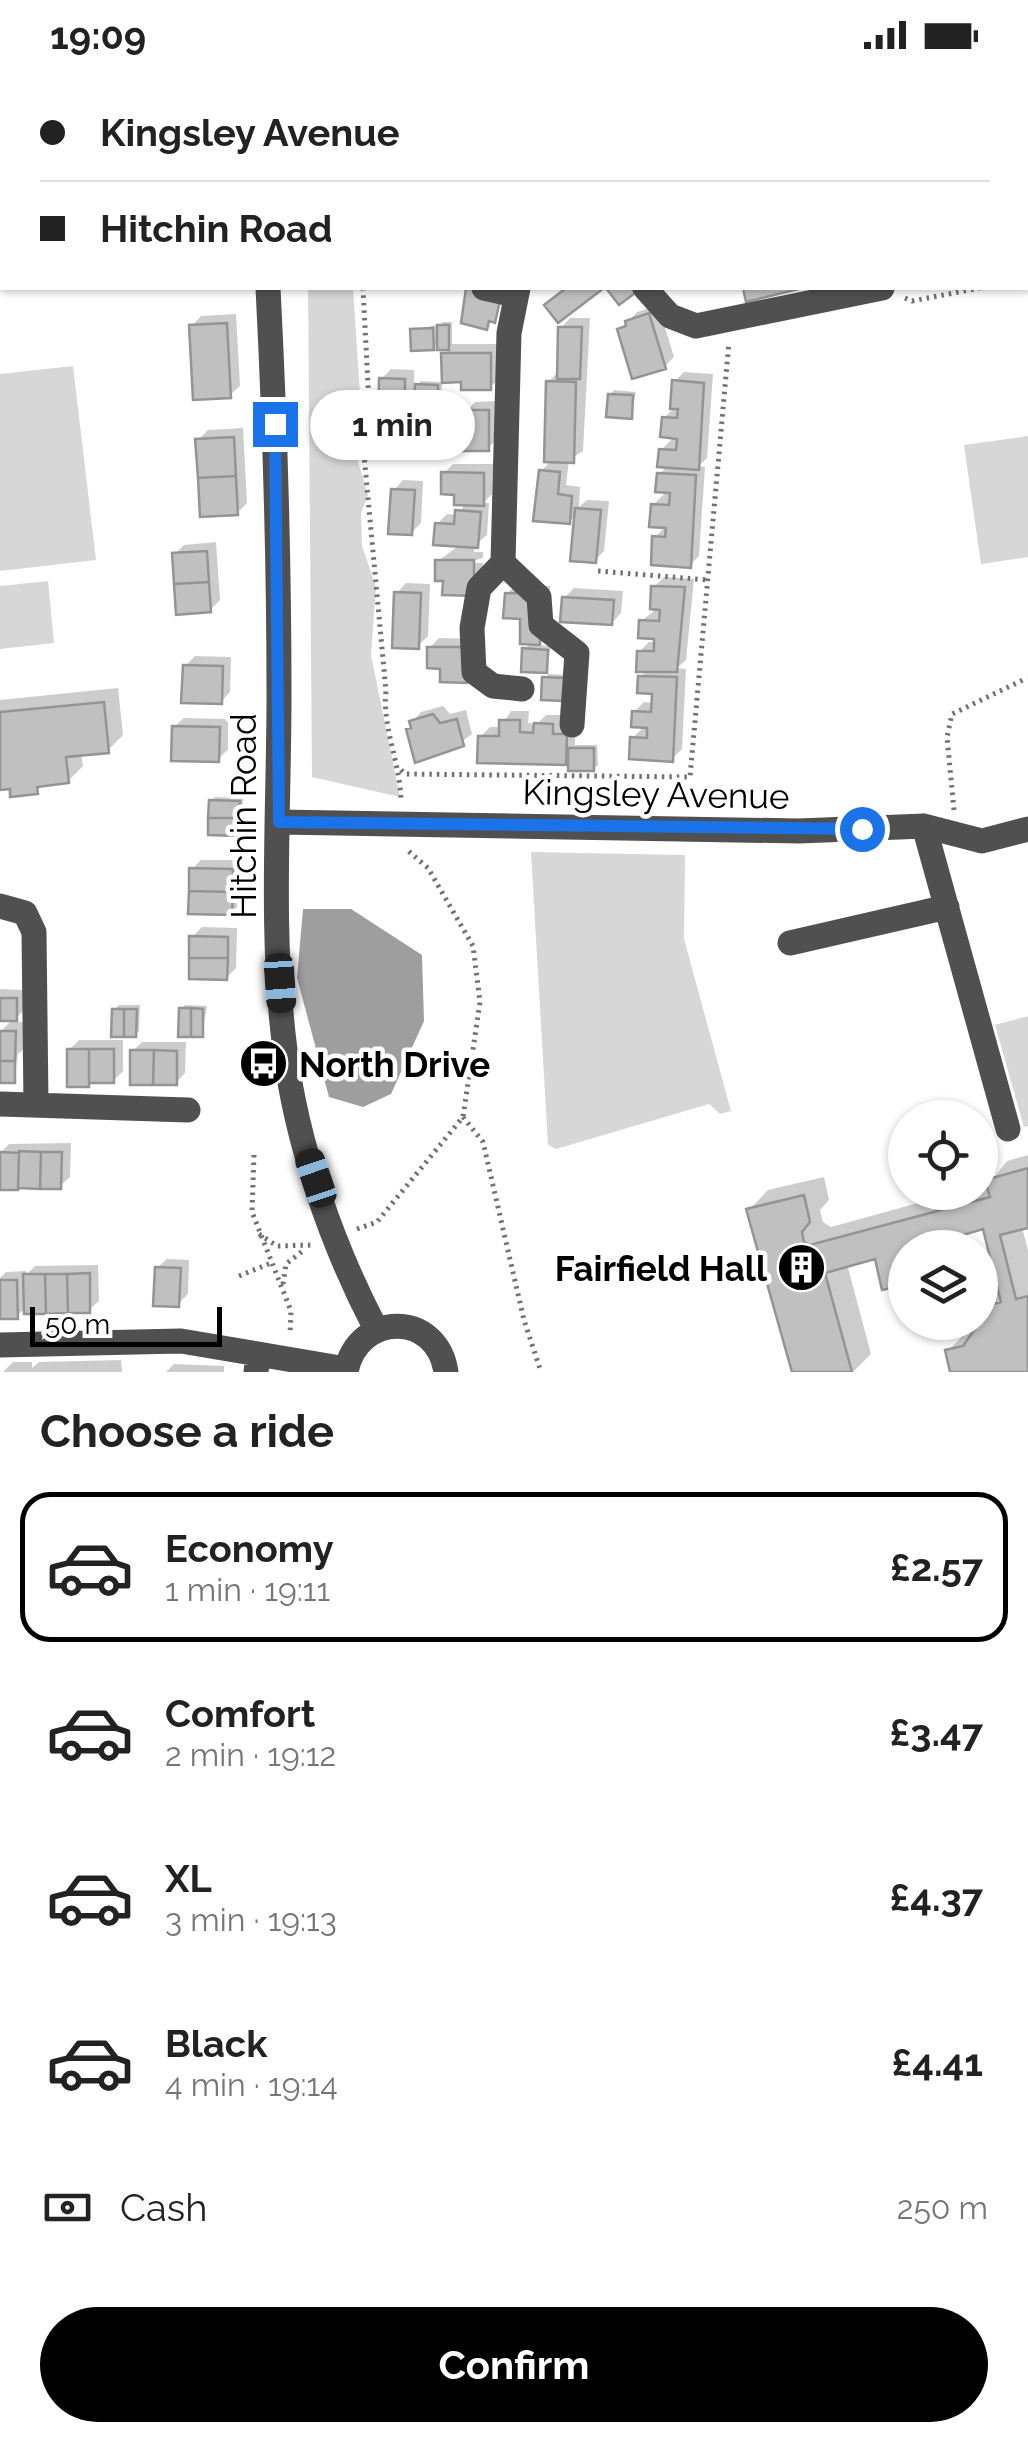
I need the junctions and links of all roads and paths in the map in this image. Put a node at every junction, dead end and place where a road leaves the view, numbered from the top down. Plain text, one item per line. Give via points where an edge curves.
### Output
1 (268, 290) edge
2 (362, 290) edge
3 (647, 290) edge
4 (871, 290) edge
5 (885, 290) edge
6 (970, 290) edge
7 (517, 291) edge
8 (812, 295) edge
9 (722, 320) junction
10 (503, 564) junction
11 (598, 571) dead end
12 (708, 580) junction
13 (1027, 678) edge
14 (522, 689) dead end
15 (572, 725) dead end
16 (400, 770) junction
17 (279, 822) junction
18 (402, 824) junction
19 (924, 826) junction
20 (1028, 829) edge
21 (957, 838) junction
22 (0, 906) edge
23 (946, 907) junction
24 (790, 943) dead end
25 (0, 1104) edge
26 (36, 1104) junction
27 (188, 1110) dead end
28 (463, 1118) junction
29 (1008, 1129) dead end
30 (254, 1156) dead end
31 (352, 1231) dead end
32 (260, 1234) junction
33 (271, 1262) junction
34 (239, 1276) dead end
35 (282, 1284) junction
36 (376, 1328) junction
37 (0, 1345) edge
38 (288, 1360) junction
39 (257, 1363) edge
40 (346, 1371) edge
41 (446, 1372) edge
42 (541, 1372) edge

1 - 17 street, Hitchin Road via 279,492
2 - 16 path via 369,404 364,455 384,715
3 - 9 street via 670,316 696,326
4 - 8 street
5 - 6 path via 912,301
7 - 10 street via 509,333
8 - 9 street
9 - 12 path via 729,336
10 - 14 street via 479,588 474,672 493,686
10 - 15 street via 539,598 540,624 577,653
11 - 12 path
12 - 16 path via 690,777
13 - 21 path via 952,714 947,738
16 - 18 path
17 - 18 street, Kingsley Avenue
17 - 36 street, Hitchin Road via 285,1051 306,1148
18 - 19 street, Kingsley Avenue via 800,831
18 - 28 path via 402,846 428,868 473,946 480,1002
19 - 21 street, Kingsley Avenue
19 - 23 street
20 - 21 street, Kingsley Avenue via 982,841
22 - 26 street via 25,913 34,932
23 - 24 street
23 - 29 street
25 - 26 street
26 - 27 street
28 - 31 path via 377,1222
28 - 42 path via 483,1142
30 - 32 path via 252,1212
32 - 33 path
32 - 35 path via 276,1246 308,1247 286,1264
33 - 34 path
33 - 35 path
35 - 38 path via 291,1311
36 - 40 street via 351,1352
36 - 41 street via 421,1331 442,1353
37 - 39 street via 181,1341
38 - 39 street
38 - 40 street

